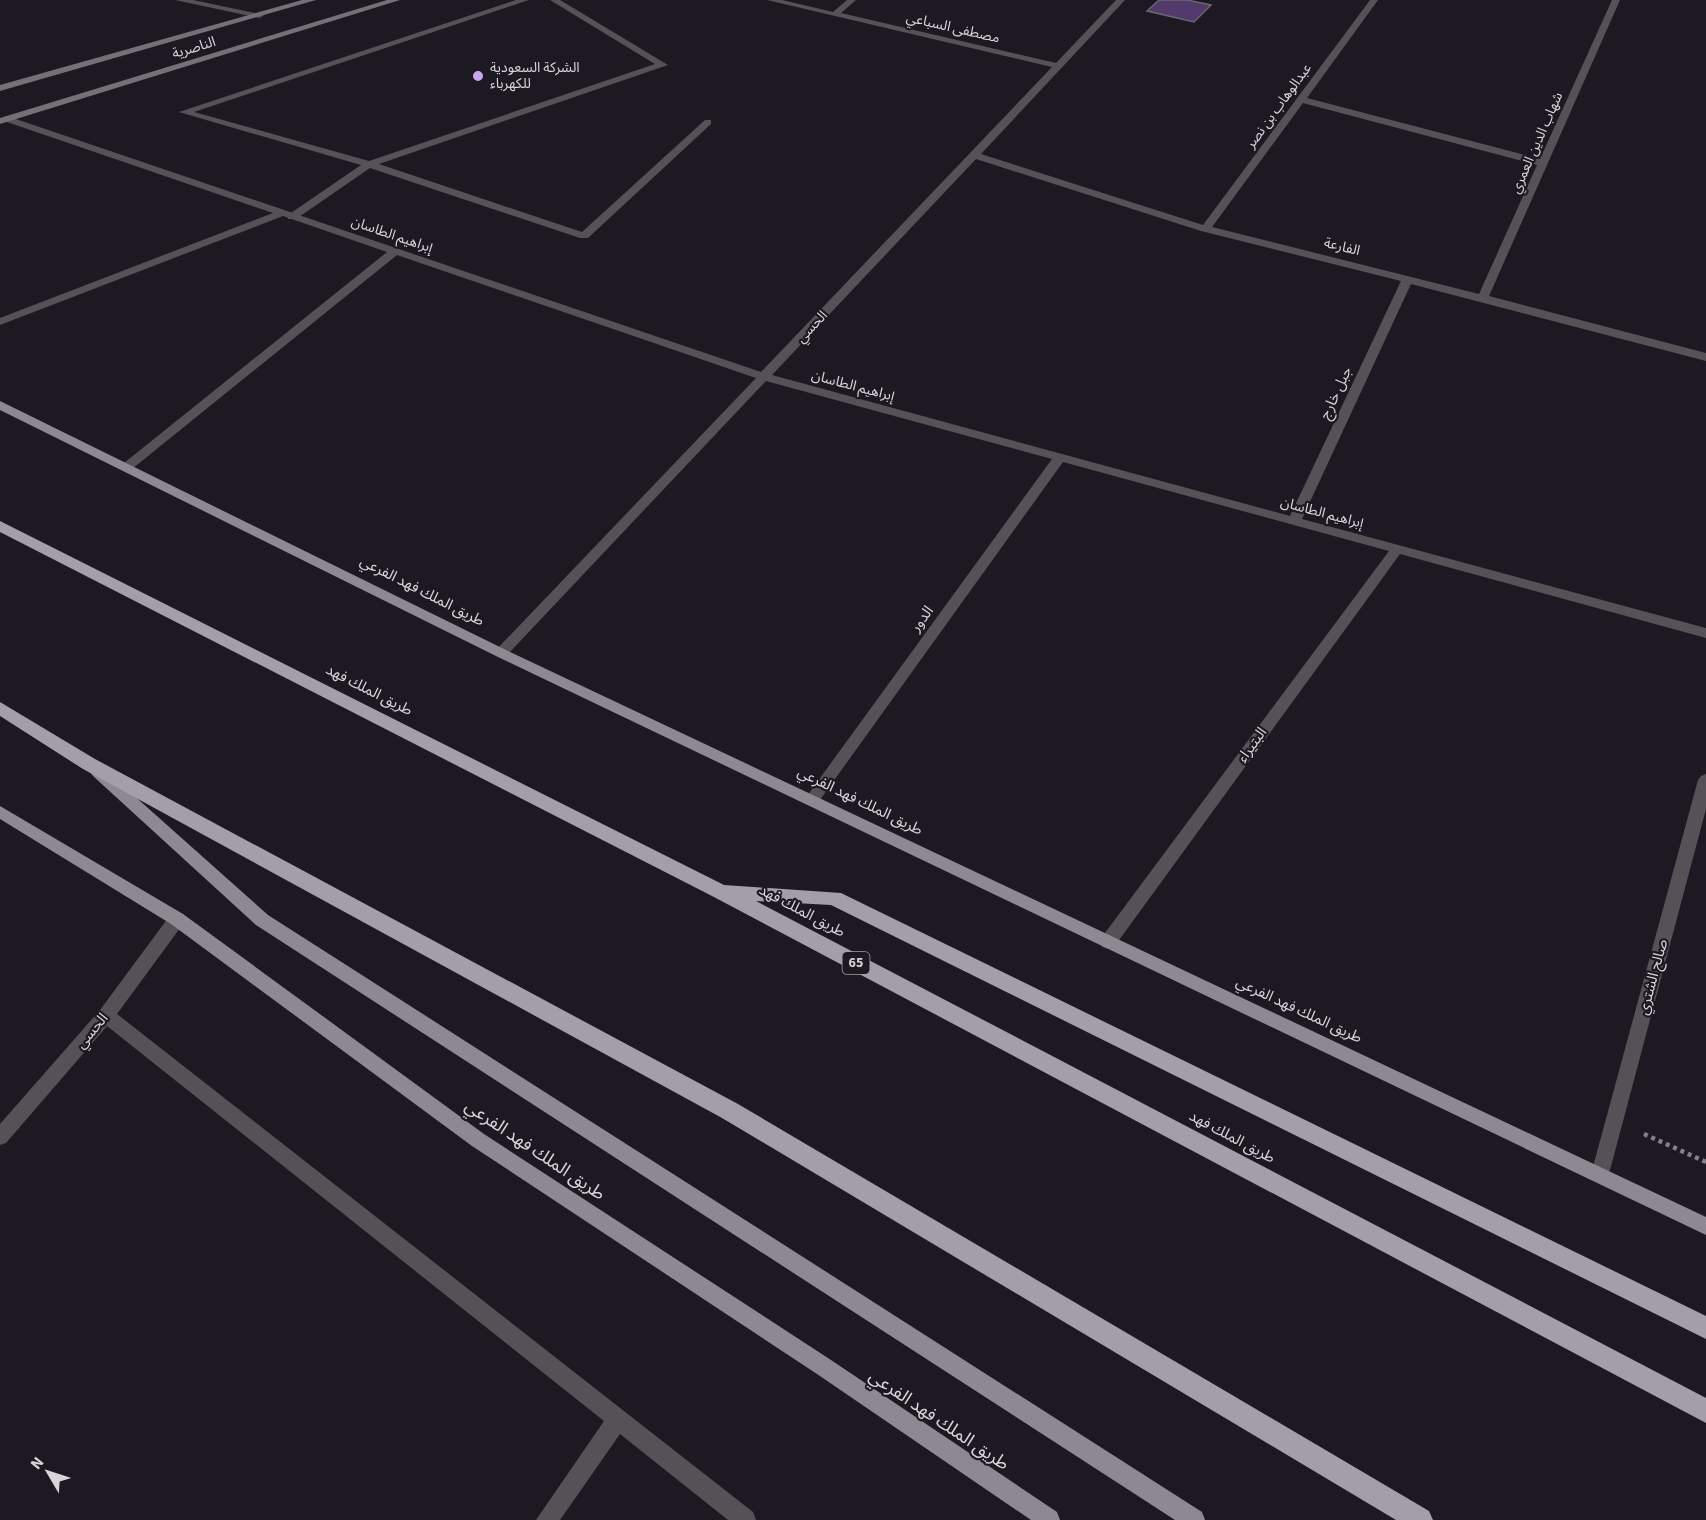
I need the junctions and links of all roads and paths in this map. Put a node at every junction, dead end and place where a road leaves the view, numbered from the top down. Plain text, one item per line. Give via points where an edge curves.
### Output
1 (179, 0) edge
2 (312, 0) edge
3 (396, 0) edge
4 (525, 0) edge
5 (554, 0) edge
6 (771, 0) edge
7 (852, 0) edge
8 (1121, 0) edge
9 (1374, 0) edge
10 (1616, 0) edge
11 (260, 15) junction
12 (834, 15) junction
13 (1058, 66) junction
14 (0, 88) edge
15 (1300, 99) junction
16 (4, 120) edge
17 (708, 122) dead end
18 (975, 154) junction
19 (1543, 163) junction
20 (369, 164) junction
21 (287, 215) junction
22 (1205, 229) junction
23 (394, 251) junction
24 (1408, 279) junction
25 (1483, 298) junction
26 (0, 322) edge
27 (1706, 357) edge
28 (765, 378) junction
29 (0, 405) edge
30 (1059, 458) junction
31 (128, 466) junction
32 (1294, 521) junction
33 (0, 526) edge
34 (1397, 549) junction
35 (1706, 633) edge
36 (501, 652) junction
37 (0, 708) edge
38 (89, 764) junction
39 (1706, 780) edge
40 (812, 800) junction
41 (0, 812) edge
42 (719, 891) junction
43 (177, 919) junction
44 (1108, 942) junction
45 (106, 1015) junction
46 (1614, 1121) junction
47 (0, 1137) edge
48 (1706, 1161) edge
49 (1600, 1174) junction
50 (1706, 1226) edge
51 (1706, 1328) edge
52 (1706, 1411) edge
53 (618, 1419) junction
54 (547, 1520) edge
55 (745, 1520) edge
56 (1048, 1520) edge
57 (1194, 1520) edge
58 (1420, 1520) edge

1 - 11 street
2 - 11 main road, الناصرية
3 - 16 main road, الناصرية
4 - 20 street via 184,112
5 - 20 street via 663,65
6 - 12 street, مصطفى السباعي
7 - 12 street
8 - 13 street, الحسي
9 - 15 street, عبدالوهاب بن نصر
10 - 19 street, شهاب الدين العمري
11 - 14 main road, الناصرية
12 - 13 street, مصطفى السباعي
13 - 18 street, الحسي
15 - 19 street
15 - 22 street, عبدالوهاب بن نصر
16 - 21 street, إبراهيم الطاسان
17 - 20 street via 584,236
18 - 22 street, الفارعة
18 - 28 street, الحسي
19 - 25 street, شهاب الدين العمري
20 - 21 street
21 - 23 street, إبراهيم الطاسان
21 - 26 street
22 - 24 street, الفارعة
23 - 28 street, إبراهيم الطاسان
23 - 31 street
24 - 25 street, الفارعة
24 - 32 street, جبل خارج
25 - 27 street, الفارعة
28 - 30 street, إبراهيم الطاسان
28 - 36 street, الحسي
29 - 31 main road, طريق الملك فهد الفرعي
30 - 32 street, إبراهيم الطاسان
30 - 40 street, الدور
31 - 36 main road, طريق الملك فهد الفرعي
32 - 34 street, إبراهيم الطاسان
33 - 42 highway, طريق الملك فهد / 65
34 - 35 street, إبراهيم الطاسان
34 - 44 street, البتيراء
36 - 40 main road, طريق الملك فهد الفرعي
37 - 38 highway
38 - 57 main road via 262,920
38 - 58 highway via 730,1111
39 - 46 street, صالح الشتري
40 - 44 main road, طريق الملك فهد الفرعي
41 - 43 main road, طريق الملك فهد الفرعي
42 - 51 highway via 834,898
42 - 52 highway, طريق الملك فهد / 65
43 - 45 street, الحسي
43 - 56 main road, طريق الملك فهد الفرعي via 478,1140 824,1367
44 - 49 main road, طريق الملك فهد الفرعي
45 - 47 street, الحسي
45 - 53 street
46 - 48 path
46 - 49 street, صالح الشتري
49 - 50 main road, طريق الملك فهد الفرعي
53 - 54 street
53 - 55 street

